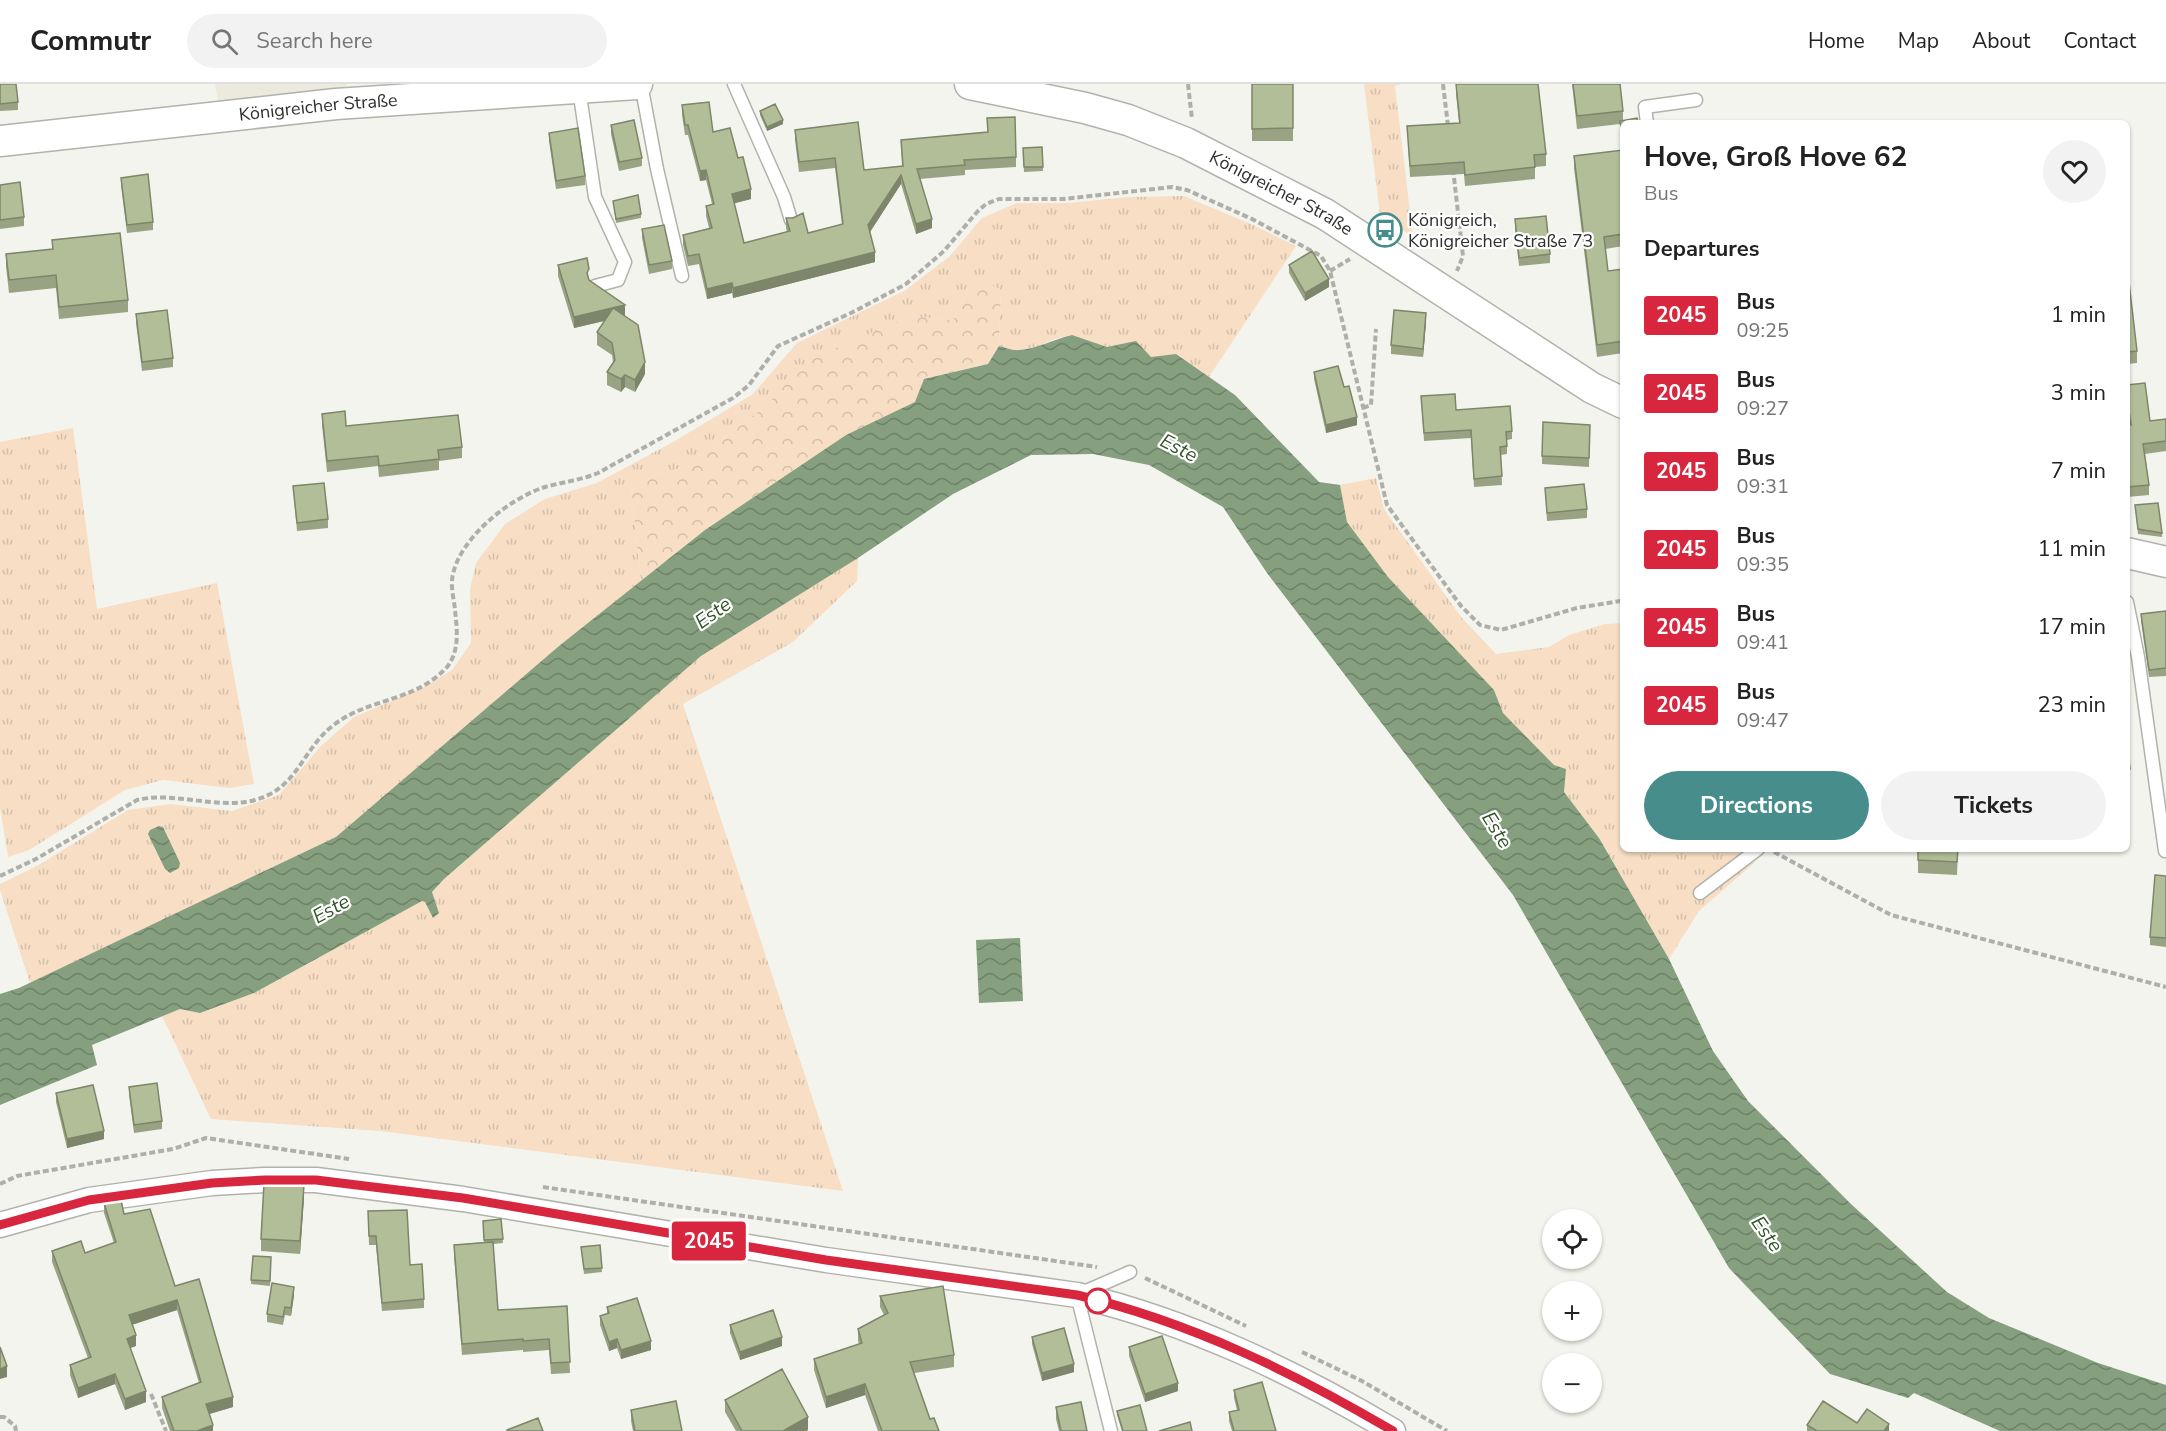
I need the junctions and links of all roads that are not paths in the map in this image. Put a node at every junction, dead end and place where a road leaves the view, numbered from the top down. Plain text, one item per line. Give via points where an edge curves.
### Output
1 (639, 84) edge
2 (734, 84) edge
3 (970, 84) edge
4 (579, 87) junction
5 (1696, 100) dead end
6 (1647, 120) edge
7 (0, 141) edge
8 (790, 220) edge
9 (682, 276) dead end
10 (595, 286) edge
11 (1620, 402) edge
12 (2130, 554) edge
13 (2166, 562) edge
14 (2130, 617) edge
15 (2165, 851) edge
16 (1754, 852) edge
17 (1700, 893) dead end
18 (0, 1225) edge
19 (1130, 1272) dead end
20 (1077, 1295) junction
21 (1111, 1431) edge
22 (1393, 1431) edge

1 - 4 street, Königreicher Straße
1 - 9 lane
2 - 8 lane via 784,197
3 - 11 street, Königreicher Straße via 1085,108 1186,143 1325,214 1592,388
4 - 7 street, Königreicher Straße via 335,99
4 - 10 lane via 595,197 625,262 618,280
5 - 6 lane via 1645,107
12 - 13 street
14 - 15 lane
16 - 17 lane
18 - 20 street via 89,1200 212,1183 316,1180 463,1198 826,1260
19 - 20 lane
20 - 21 lane
20 - 22 street via 1193,1330 1231,1346

